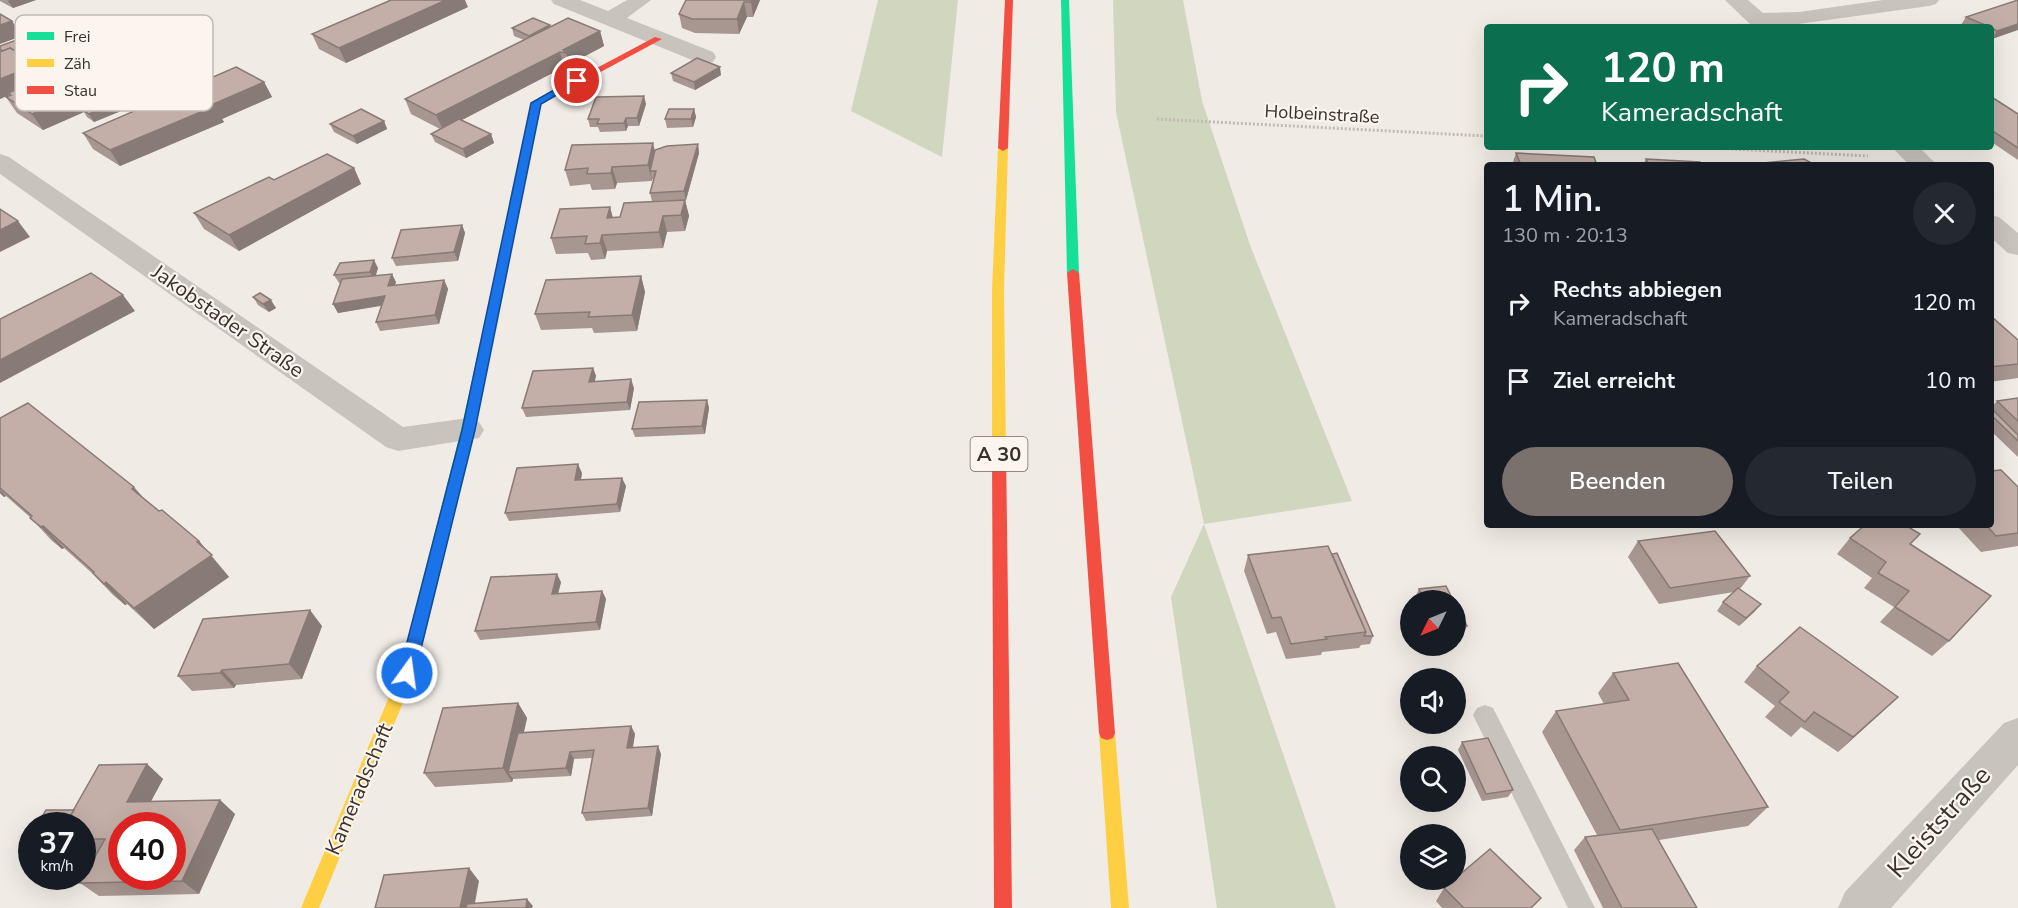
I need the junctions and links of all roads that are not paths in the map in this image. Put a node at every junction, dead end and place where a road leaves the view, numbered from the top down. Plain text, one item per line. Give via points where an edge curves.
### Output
1 (561, 0) edge
2 (641, 0) edge
3 (1009, 0) edge
4 (1065, 0) edge
5 (1735, 0) edge
6 (1929, 0) edge
7 (611, 19) junction
8 (1762, 24) edge
9 (658, 39) junction
10 (705, 57) dead end
11 (0, 162) edge
12 (1994, 226) edge
13 (2018, 247) edge
14 (468, 430) junction
15 (1485, 715) dead end
16 (2018, 736) edge
17 (310, 908) edge
18 (1003, 908) edge
19 (1120, 908) edge
20 (1582, 908) edge
21 (1861, 908) edge

1 - 7 street
2 - 7 street
3 - 18 main road, A 30 via 998,291
4 - 19 main road via 1073,290
5 - 8 street
6 - 8 street
7 - 9 street
9 - 10 street
9 - 14 main road, Kameradschaft via 536,103
11 - 14 street, Jakobstader Straße via 398,439
12 - 13 street
14 - 17 main road, Kameradschaft via 407,673
15 - 20 lane
16 - 21 street, Kleiststraße

